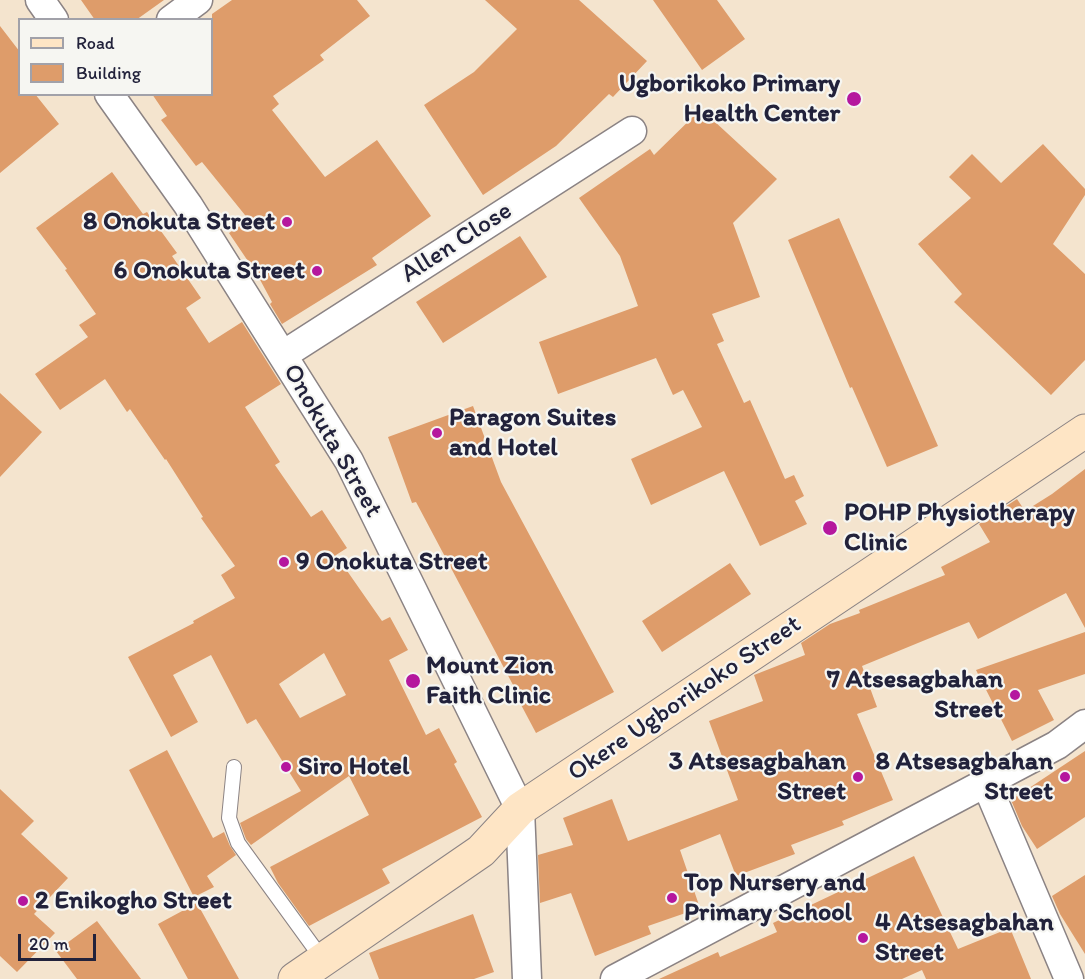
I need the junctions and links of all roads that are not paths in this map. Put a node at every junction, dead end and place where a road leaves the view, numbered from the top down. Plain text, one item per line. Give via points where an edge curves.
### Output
1 (40, 0) edge
2 (198, 0) edge
3 (53, 18) edge
4 (174, 18) edge
5 (109, 96) edge
6 (632, 130) dead end
7 (283, 355) junction
8 (1085, 431) edge
9 (1085, 724) edge
10 (234, 767) dead end
11 (986, 783) junction
12 (520, 809) junction
13 (322, 960) junction
14 (295, 979) edge
15 (527, 979) edge
16 (615, 979) edge
17 (1069, 979) edge

1 - 3 street
2 - 4 street
5 - 7 street, Onokuta Street via 188,205
6 - 7 street, Allen Close
7 - 12 street, Onokuta Street via 349,461
8 - 12 street, Okere Ugborikoko Street
9 - 11 street via 1057,745
10 - 13 lane via 229,818 238,843
11 - 16 street
11 - 17 street
12 - 13 street, Okere Ugborikoko Street via 481,851
12 - 15 street
13 - 14 street, Okere Ugborikoko Street

